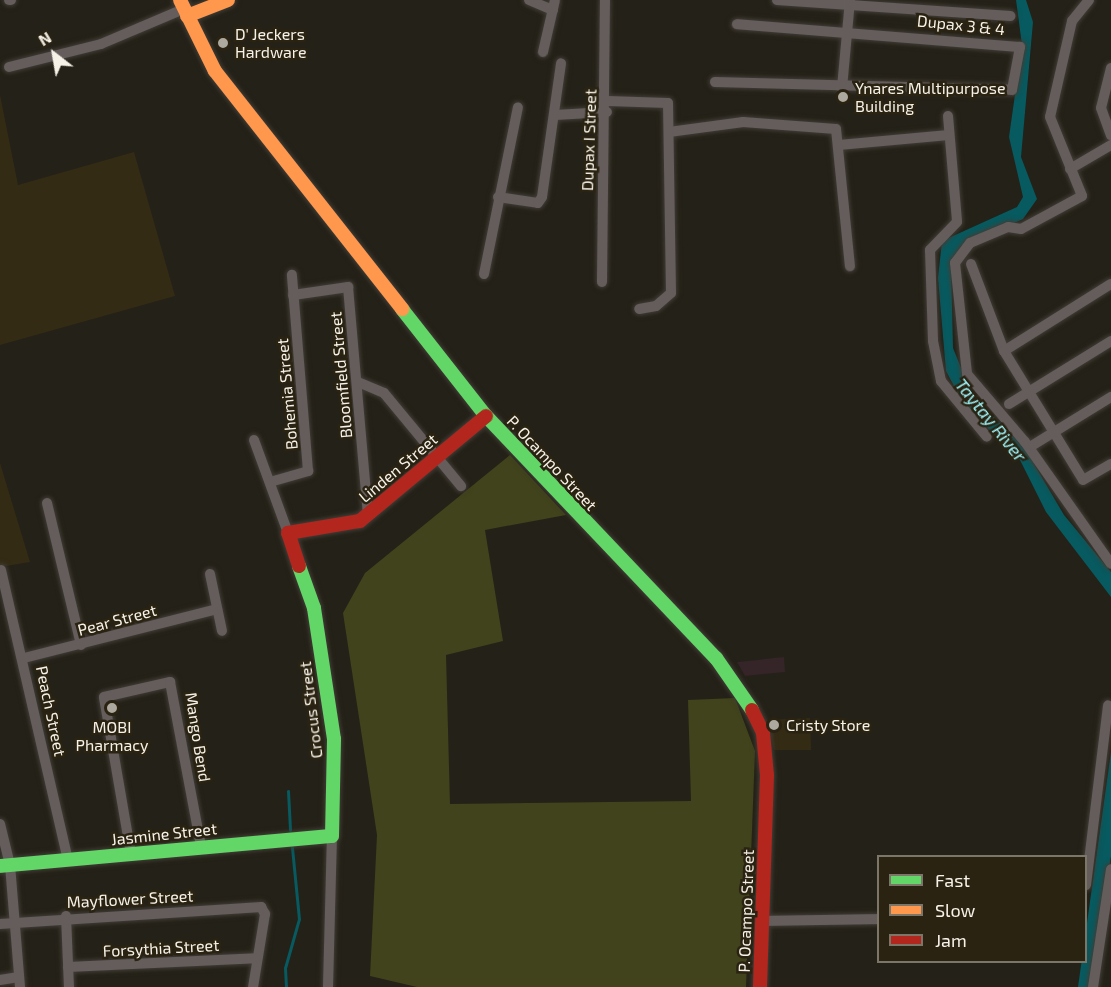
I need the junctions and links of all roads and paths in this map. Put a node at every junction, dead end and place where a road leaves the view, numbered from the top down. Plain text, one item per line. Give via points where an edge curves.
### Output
1 (228, 0) edge
2 (529, 0) edge
3 (605, 0) edge
4 (777, 0) edge
5 (1089, 0) edge
6 (850, 2) edge
7 (900, 3) edge
8 (554, 5) edge
9 (986, 6) edge
10 (184, 8) edge
11 (1010, 16) dead end
12 (737, 24) dead end
13 (848, 30) junction
14 (543, 52) dead end
15 (561, 63) dead end
16 (9, 67) dead end
17 (1111, 68) edge
18 (715, 82) dead end
19 (842, 88) junction
20 (608, 106) junction
21 (518, 107) dead end
22 (555, 114) junction
23 (948, 116) dead end
24 (669, 132) junction
25 (949, 135) junction
26 (1111, 135) edge
27 (1111, 145) edge
28 (839, 146) junction
29 (1070, 169) junction
30 (498, 197) junction
31 (971, 264) dead end
32 (850, 266) dead end
33 (484, 274) dead end
34 (292, 275) dead end
35 (602, 282) dead end
36 (1110, 286) edge
37 (293, 295) junction
38 (639, 309) dead end
39 (1111, 341) edge
40 (1004, 351) junction
41 (358, 382) junction
42 (1029, 392) junction
43 (1111, 397) edge
44 (1009, 404) dead end
45 (486, 416) junction
46 (1054, 432) junction
47 (987, 437) dead end
48 (254, 440) dead end
49 (1033, 445) dead end
50 (436, 458) junction
51 (1111, 464) edge
52 (270, 482) junction
53 (461, 486) dead end
54 (47, 503) dead end
55 (368, 515) junction
56 (288, 533) junction
57 (1111, 564) edge
58 (2, 570) dead end
59 (210, 574) dead end
60 (4, 586) edge
61 (217, 609) junction
62 (222, 631) dead end
63 (81, 645) junction
64 (24, 658) junction
65 (1108, 705) dead end
66 (0, 824) edge
67 (332, 836) junction
68 (201, 846) junction
69 (131, 854) junction
70 (68, 860) junction
71 (5, 866) edge
72 (1111, 869) edge
73 (1087, 877) edge
74 (66, 916) junction
75 (877, 919) edge
76 (764, 921) junction
77 (13, 922) junction
78 (0, 924) edge
79 (255, 958) junction
80 (68, 968) junction
81 (0, 980) edge
82 (19, 982) edge
83 (69, 987) edge
84 (253, 987) edge
85 (328, 987) edge
86 (760, 987) edge
87 (1093, 987) edge

1 - 10 street
2 - 8 street
3 - 20 street, Dupax I Street via 600,24
4 - 6 street
5 - 29 street via 1071,21 1051,103 1053,128
6 - 7 street
6 - 13 street
7 - 9 street
8 - 14 street
9 - 11 street
10 - 16 street via 101,44
10 - 45 street, P. Ocampo Street via 214,71
12 - 13 street, Dupax 3 & 4
13 - 19 street
13 - 19 street, Dupax 3 & 4 via 1020,47 1012,90
15 - 22 street
17 - 26 street via 1101,108
18 - 19 street, Dupax 3 & 4
20 - 22 street
20 - 24 street via 668,103
20 - 35 street, Dupax I Street
21 - 30 street
22 - 30 street via 538,203
23 - 25 street
24 - 28 street via 743,122 831,126
24 - 38 street via 671,293 656,306
25 - 28 street
25 - 47 street via 957,222 930,250 933,341 941,381
27 - 29 street
28 - 32 street
29 - 57 street via 1082,196 1060,212 1021,229 1008,227 960,250 955,263 958,324 967,374 1026,442
30 - 33 street
31 - 40 street
34 - 37 street, Bohemia Street
36 - 40 street
37 - 41 street, Bloomfield Street via 348,287
37 - 52 street, Bohemia Street via 308,471
39 - 42 street
40 - 42 street
41 - 50 street via 384,393
41 - 55 street, Bloomfield Street
42 - 44 street
42 - 46 street
43 - 46 street
45 - 50 street, Linden Street
45 - 76 street, P. Ocampo Street via 716,658 753,713 766,752
46 - 49 street
46 - 51 street via 1083,480
48 - 52 street, Crocus Street
50 - 53 street
50 - 55 street, Linden Street
52 - 56 street, Crocus Street
54 - 63 street
55 - 56 street, Linden Street
56 - 67 street, Crocus Street via 314,608 334,739
58 - 60 street, Peach Street
59 - 61 street
60 - 64 street, Peach Street
61 - 62 street
61 - 63 street, Pear Street
63 - 64 street, Pear Street
64 - 70 street, Peach Street
65 - 73 street
66 - 71 street
67 - 68 street, Jasmine Street
67 - 85 street, Crocus Street
68 - 69 street, Jasmine Street
68 - 69 street, Mango Bend via 170,682 105,695
69 - 70 street, Jasmine Street
70 - 71 street, Jasmine Street
71 - 77 street
72 - 87 street
74 - 77 street, Mayflower Street
74 - 79 street, Mayflower Street via 261,907 265,914
74 - 80 street
75 - 76 street
76 - 86 street, P. Ocampo Street
77 - 78 street, Mayflower Street
77 - 82 street
79 - 80 street, Forsythia Street
79 - 84 street
80 - 83 street
81 - 82 street

